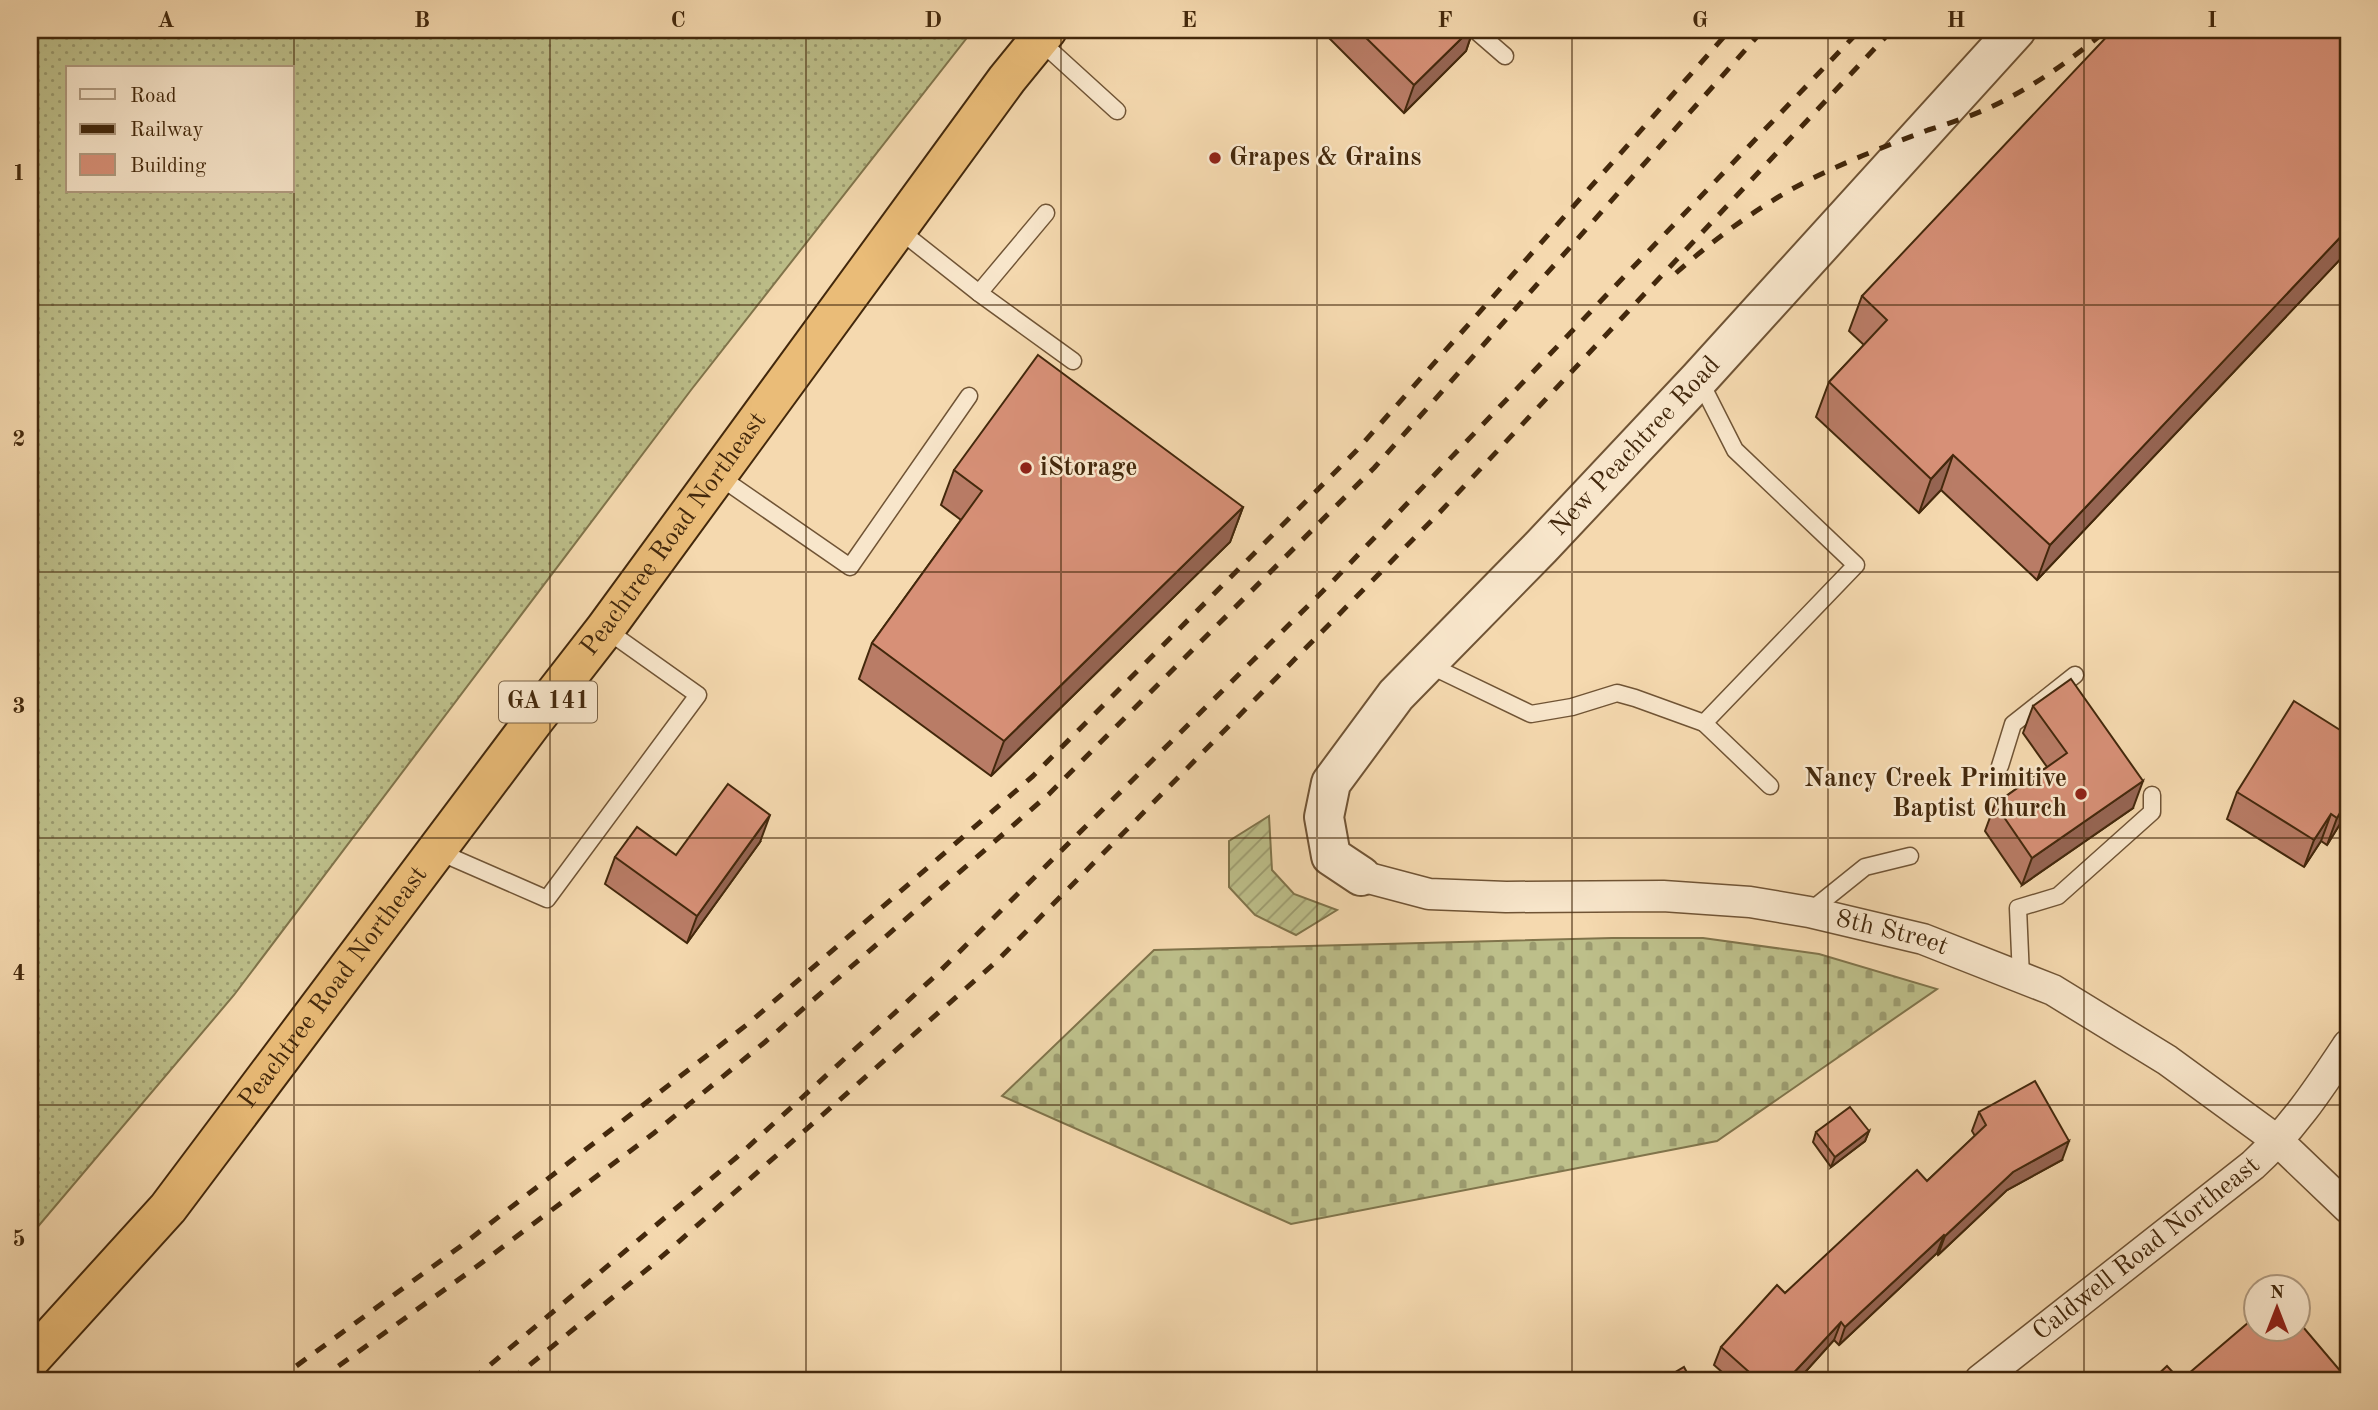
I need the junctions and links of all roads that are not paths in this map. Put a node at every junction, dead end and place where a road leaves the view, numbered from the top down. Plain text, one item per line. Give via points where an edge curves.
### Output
1 (1475, 30) edge
2 (2016, 30) edge
3 (1043, 35) edge
4 (1505, 56) dead end
5 (1117, 111) dead end
6 (1046, 213) dead end
7 (897, 229) junction
8 (979, 293) junction
9 (1073, 361) dead end
10 (1699, 379) junction
11 (969, 396) dead end
12 (717, 475) junction
13 (606, 629) junction
14 (1427, 664) junction
15 (2075, 675) dead end
16 (1704, 723) junction
17 (2000, 766) dead end
18 (1770, 786) dead end
19 (2152, 796) dead end
20 (436, 851) junction
21 (1910, 856) dead end
22 (1361, 876) joint
23 (1809, 912) junction
24 (2021, 977) junction
25 (2348, 1045) edge
26 (2278, 1141) junction
27 (2348, 1208) edge
28 (30, 1360) edge
29 (1980, 1380) edge

1 - 4 lane
2 - 10 street, New Peachtree Road
3 - 5 lane
3 - 7 highway, Peachtree Road Northeast / GA 141
6 - 8 lane
7 - 8 lane
7 - 12 highway, Peachtree Road Northeast / GA 141
8 - 9 lane
10 - 14 street, New Peachtree Road
10 - 16 lane via 1735,450 1856,565
11 - 12 lane via 850,567
12 - 13 highway, Peachtree Road Northeast / GA 141
13 - 20 highway, Peachtree Road Northeast / GA 141
13 - 20 lane via 698,695 547,899
14 - 16 lane via 1531,714 1617,693
14 - 22 street, New Peachtree Road via 1396,695 1331,782 1324,817 1331,856
15 - 17 lane via 2014,724
16 - 18 lane
19 - 24 lane via 2152,812 2058,896 2018,908
20 - 28 highway, Peachtree Road Northeast / GA 141 via 168,1208
21 - 23 lane via 1865,867
22 - 23 street, 8th Street via 1429,894 1663,896 1750,902
23 - 24 street, 8th Street via 1923,939
24 - 26 street, 8th Street via 2053,990 2167,1060
25 - 26 street, Caldwell Road Northeast
26 - 27 street, 8th Street
26 - 29 street, Caldwell Road Northeast

